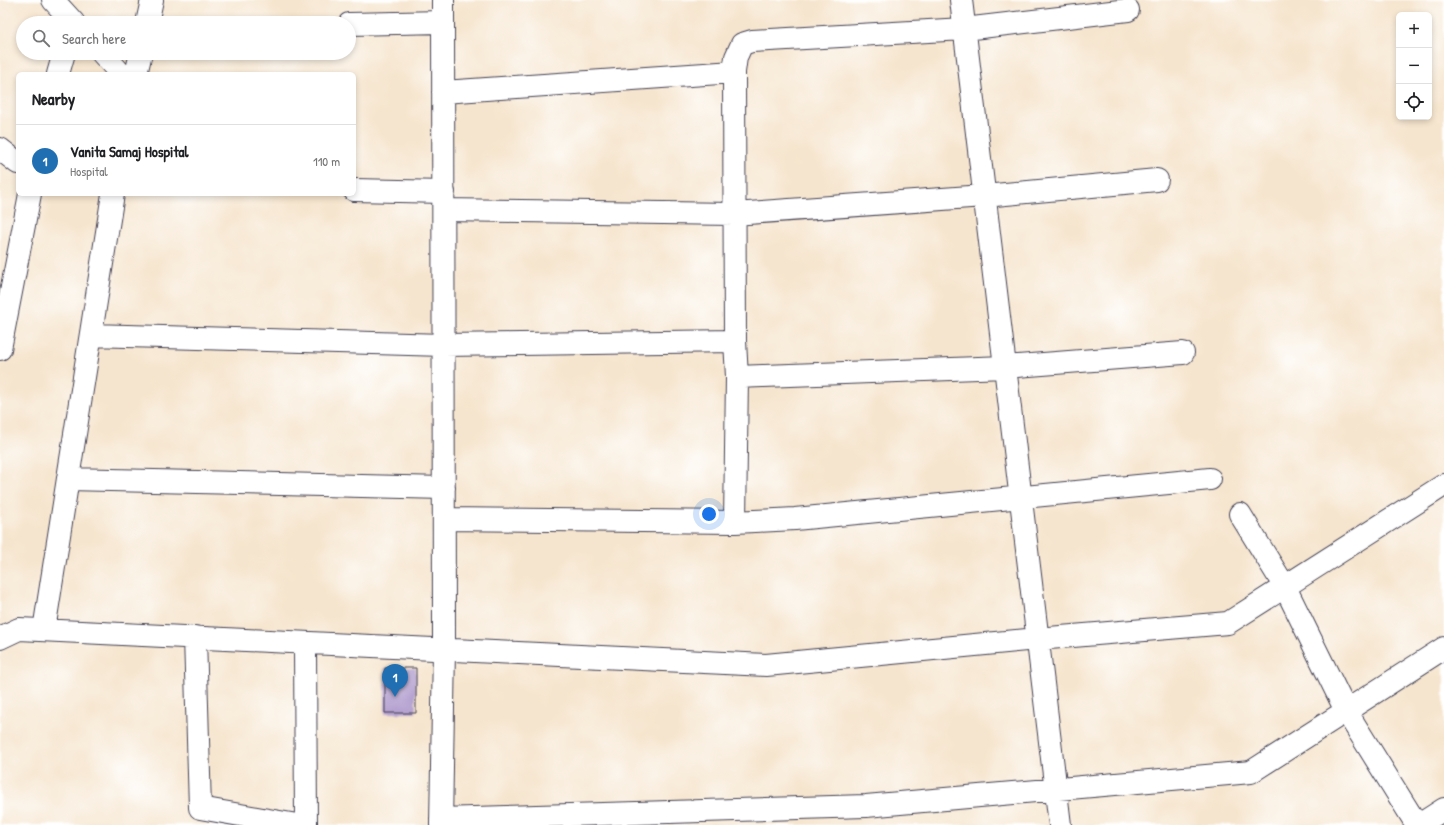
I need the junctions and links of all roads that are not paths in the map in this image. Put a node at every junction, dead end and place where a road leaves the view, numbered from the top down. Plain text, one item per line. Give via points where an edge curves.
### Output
1 (53, 0) edge
2 (152, 0) edge
3 (443, 0) edge
4 (961, 0) edge
5 (1128, 10) dead end
6 (72, 16) edge
7 (149, 16) edge
8 (443, 22) junction
9 (356, 24) edge
10 (964, 29) junction
11 (62, 60) edge
12 (108, 60) edge
13 (139, 60) edge
14 (59, 72) edge
15 (119, 72) edge
16 (136, 72) edge
17 (734, 72) junction
18 (443, 92) junction
19 (0, 149) edge
20 (16, 161) edge
21 (1157, 180) dead end
22 (356, 190) edge
23 (30, 196) edge
24 (113, 196) edge
25 (984, 196) junction
26 (444, 201) junction
27 (734, 214) junction
28 (91, 335) junction
29 (735, 341) junction
30 (444, 345) junction
31 (0, 349) edge
32 (1183, 354) dead end
33 (1005, 367) junction
34 (737, 377) junction
35 (68, 479) junction
36 (1210, 479) dead end
37 (1444, 485) edge
38 (444, 488) junction
39 (1020, 497) junction
40 (1240, 514) dead end
41 (444, 519) junction
42 (735, 522) junction
43 (1285, 587) junction
44 (44, 630) junction
45 (194, 637) junction
46 (0, 638) edge
47 (1037, 639) junction
48 (305, 643) junction
49 (1444, 648) edge
50 (444, 649) junction
51 (1346, 711) junction
52 (1055, 790) junction
53 (1444, 809) edge
54 (441, 822) edge
55 (297, 825) edge
56 (306, 825) edge
57 (1060, 825) edge
58 (1418, 825) edge

1 - 6 street
2 - 7 street
3 - 8 street
4 - 10 street
5 - 10 street
8 - 9 street
8 - 18 street
10 - 17 street via 752,41 742,44 736,57
10 - 25 street
11 - 14 street
12 - 15 street
13 - 16 street
17 - 18 street
17 - 27 street
18 - 26 street
19 - 20 street
21 - 25 street
22 - 26 street
23 - 31 street
24 - 28 street
25 - 27 street
25 - 33 street
26 - 27 street
26 - 30 street
27 - 29 street
28 - 30 street
28 - 35 street
29 - 30 street
29 - 34 street
30 - 38 street
32 - 33 street
33 - 34 street
33 - 39 street
34 - 42 street
35 - 38 street
35 - 44 street
36 - 39 street
37 - 43 street
38 - 41 street
39 - 42 street via 795,519
39 - 47 street
40 - 43 street
41 - 42 street
41 - 50 street
43 - 47 street via 1228,623
43 - 51 street
44 - 45 street
44 - 46 street via 19,628
45 - 48 street
45 - 55 street via 200,808
47 - 50 street via 766,664
47 - 52 street
48 - 50 street
48 - 56 street
49 - 51 street
50 - 54 street
51 - 52 street via 1251,772
51 - 58 street
52 - 54 street via 866,806
52 - 57 street
53 - 58 street

